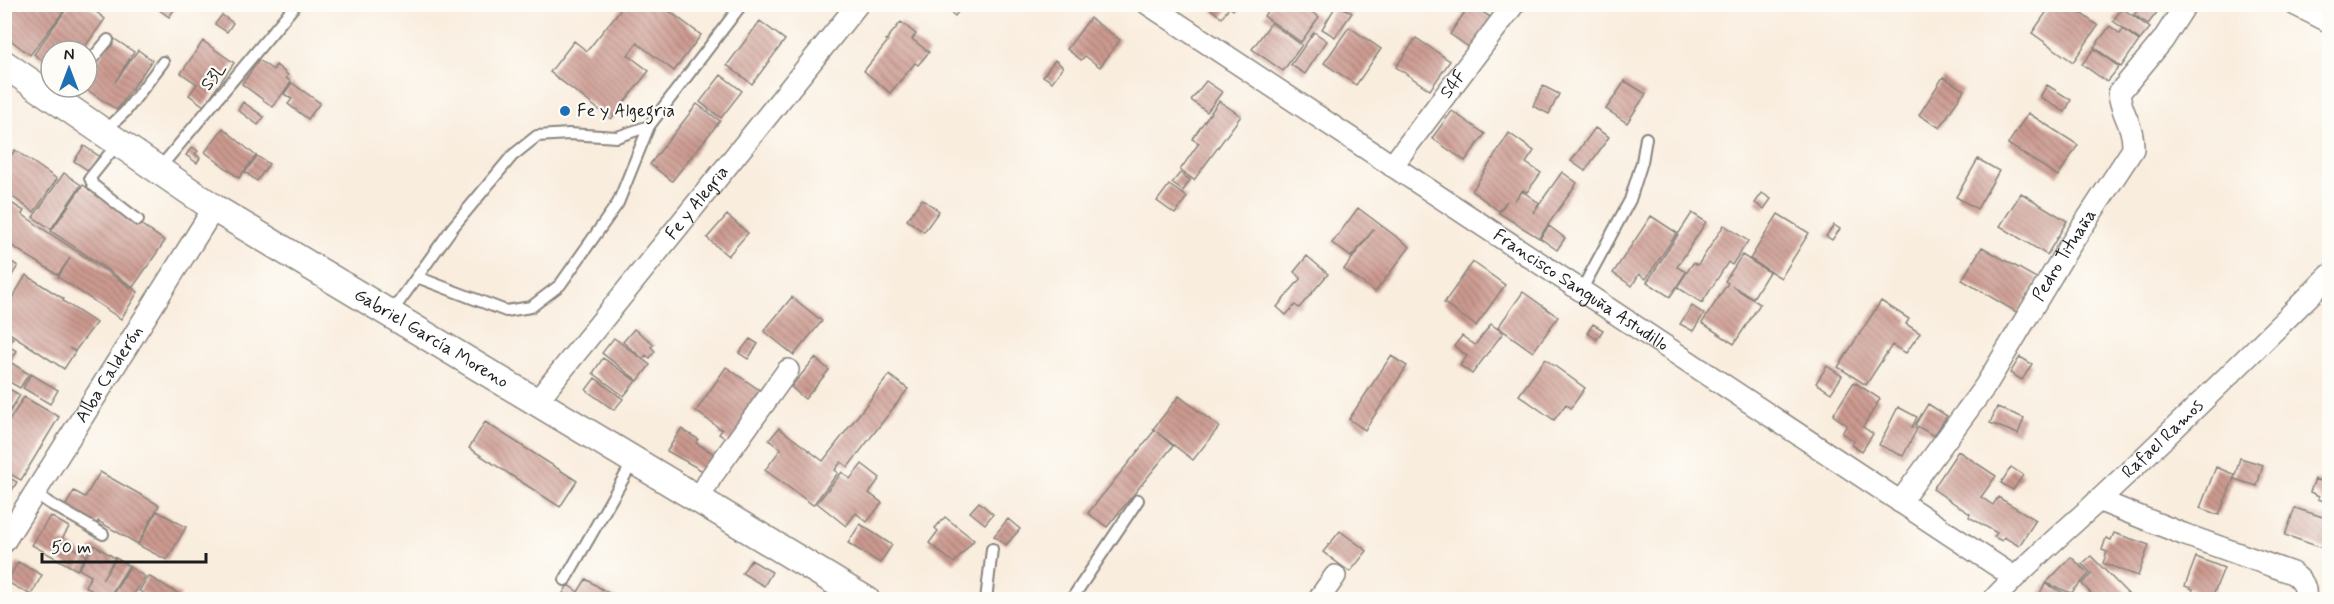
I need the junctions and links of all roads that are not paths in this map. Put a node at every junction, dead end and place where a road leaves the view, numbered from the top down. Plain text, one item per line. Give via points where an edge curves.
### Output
1 (296, 4) edge
2 (742, 4) edge
3 (858, 4) edge
4 (1148, 4) edge
5 (1515, 4) edge
6 (2186, 4) edge
7 (2294, 4) edge
8 (2330, 22) edge
9 (108, 39) dead end
10 (99, 50) edge
11 (164, 62) dead end
12 (4, 64) edge
13 (649, 126) junction
14 (111, 137) junction
15 (1646, 138) dead end
16 (1392, 166) junction
17 (158, 170) junction
18 (214, 208) junction
19 (138, 220) dead end
20 (2330, 275) edge
21 (417, 277) junction
22 (1581, 291) junction
23 (390, 313) junction
24 (788, 370) dead end
25 (537, 401) junction
26 (634, 460) junction
27 (34, 492) junction
28 (699, 499) junction
29 (1138, 500) dead end
30 (2098, 500) junction
31 (1900, 502) junction
32 (103, 534) dead end
33 (4, 542) edge
34 (993, 549) dead end
35 (1335, 576) dead end
36 (2014, 577) junction
37 (565, 580) dead end
38 (866, 600) edge
39 (986, 600) edge
40 (1071, 600) edge
41 (1318, 600) edge
42 (1993, 600) edge
43 (2304, 600) edge

1 - 17 lane, S3L
2 - 13 lane
3 - 25 street, Fe y Alegria
4 - 16 street, Francisco Sanguña Astudillo
5 - 16 street, S4F
6 - 31 street, Pedro Tituaña via 2119,93 2134,135 2133,149 2067,249 1986,385
7 - 8 street
9 - 10 lane
11 - 14 lane
12 - 14 street, Gabriel García Moreno via 61,97
13 - 21 lane via 617,137 537,136 505,165
13 - 21 lane via 618,203 560,285 531,307 506,311
14 - 17 street, Gabriel García Moreno
14 - 19 lane via 90,178 93,185
15 - 22 lane via 1630,200
16 - 22 street, Francisco Sanguña Astudillo
17 - 18 street, Gabriel García Moreno
18 - 23 street, Gabriel García Moreno
18 - 27 street, Alba Calderón
20 - 30 street, Rafael Ramos
21 - 23 lane
22 - 31 street, Francisco Sanguña Astudillo
23 - 25 street, Gabriel García Moreno
24 - 28 street
25 - 26 street, Gabriel García Moreno
26 - 28 street, Gabriel García Moreno
26 - 37 lane
27 - 32 lane
27 - 33 street, Alba Calderón
28 - 38 street, Gabriel García Moreno
29 - 40 lane
30 - 36 street, Rafael Ramos
30 - 43 street via 2292,573 2301,579 2307,591
31 - 36 street, Francisco Sanguña Astudillo
34 - 39 lane
35 - 41 street
36 - 42 street, Rafael Ramos

